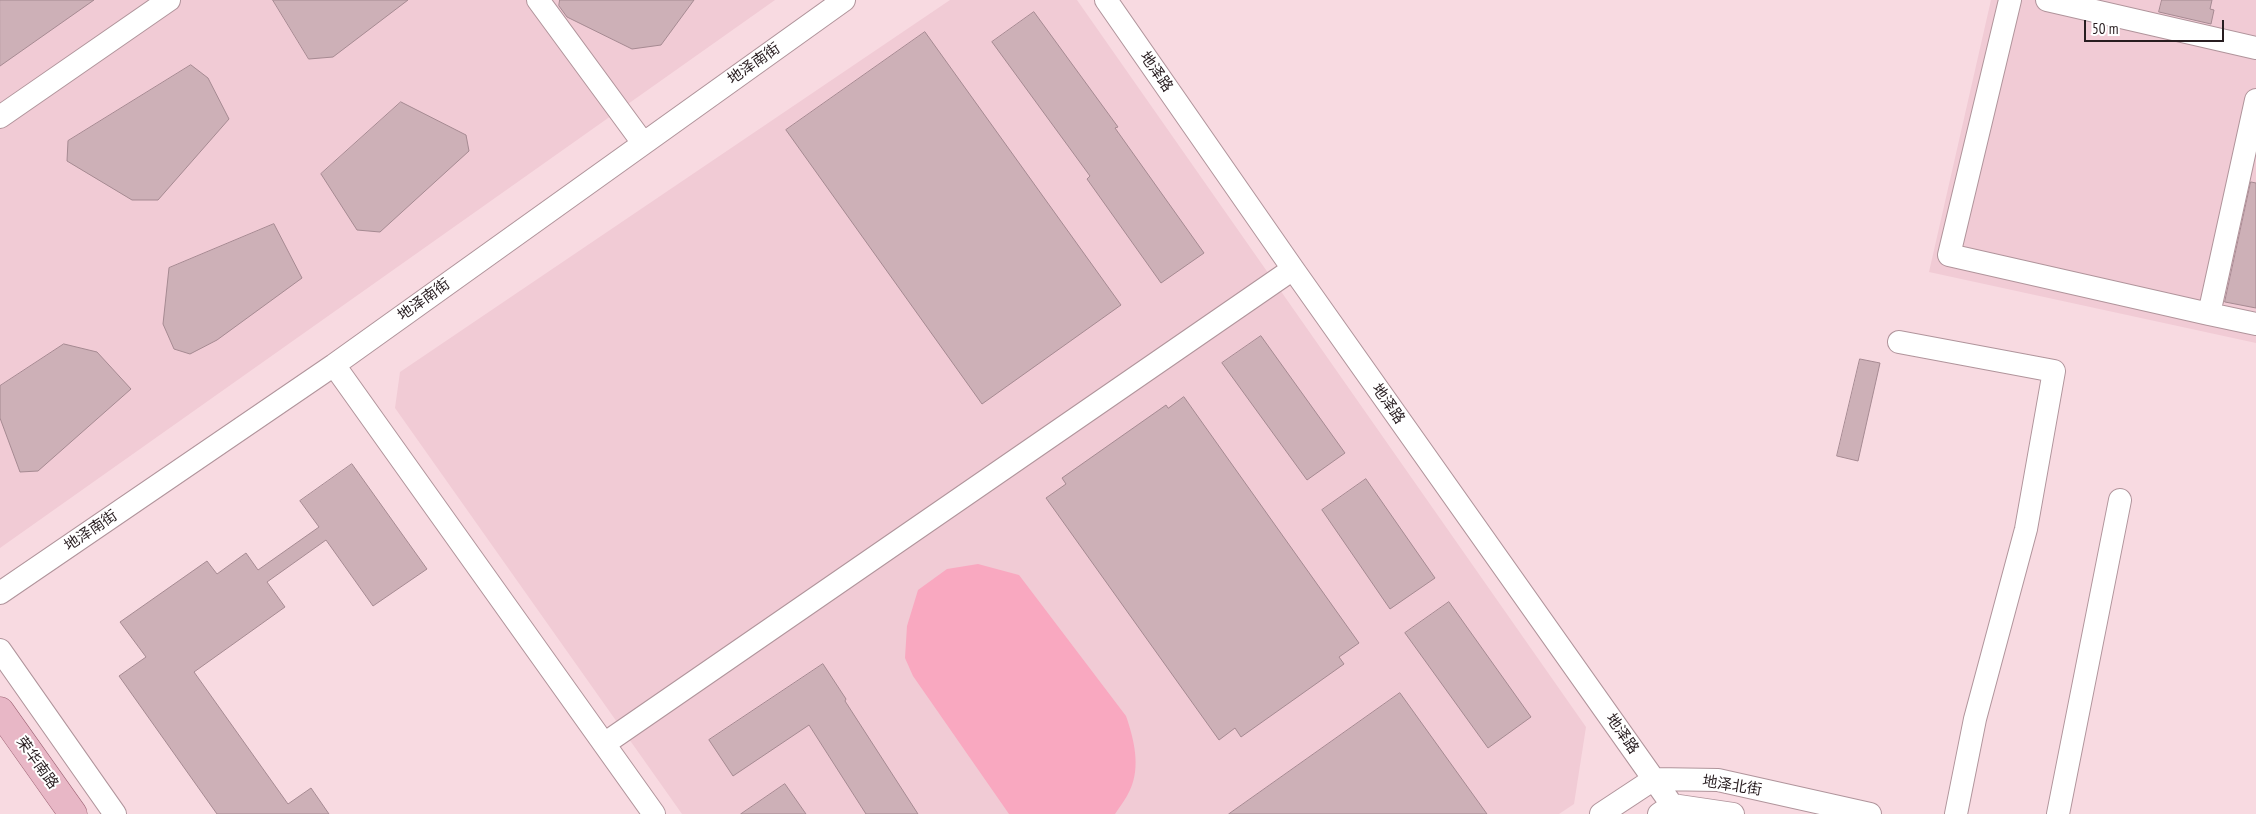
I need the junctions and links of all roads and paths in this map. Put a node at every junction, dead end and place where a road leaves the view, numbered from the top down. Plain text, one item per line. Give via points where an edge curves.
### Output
1 (169, 0) edge
2 (538, 0) edge
3 (844, 0) edge
4 (1106, 0) edge
5 (2010, 0) edge
6 (2047, 0) edge
7 (2256, 48) edge
8 (2256, 100) edge
9 (0, 117) edge
10 (2253, 126) edge
11 (642, 144) junction
12 (1293, 269) junction
13 (2208, 314) junction
14 (2256, 324) edge
15 (1900, 342) dead end
16 (334, 366) junction
17 (2120, 500) dead end
18 (0, 593) edge
19 (0, 650) edge
20 (0, 711) edge
21 (604, 744) junction
22 (1654, 780) junction
23 (1665, 810) edge
24 (74, 814) edge
25 (115, 814) edge
26 (654, 814) edge
27 (1601, 814) edge
28 (1733, 814) edge
29 (1870, 814) edge
30 (1956, 814) edge
31 (2058, 814) edge

1 - 9 street
2 - 11 street
3 - 11 street, 地泽南街
4 - 12 street, 地泽路
5 - 13 street via 1948,255
6 - 7 street
8 - 10 street
10 - 13 street
11 - 16 street, 地泽南街
12 - 21 street
12 - 22 street, 地泽路
13 - 14 street
15 - 30 street via 2054,372 2026,529 1976,718
16 - 18 street, 地泽南街
16 - 21 street
17 - 31 street
19 - 25 street
20 - 24 main road, 荣华南路
21 - 26 street
22 - 23 street, 地泽路
22 - 27 street
22 - 29 street, 地泽北街 via 1718,780
23 - 28 street, 地泽北街

